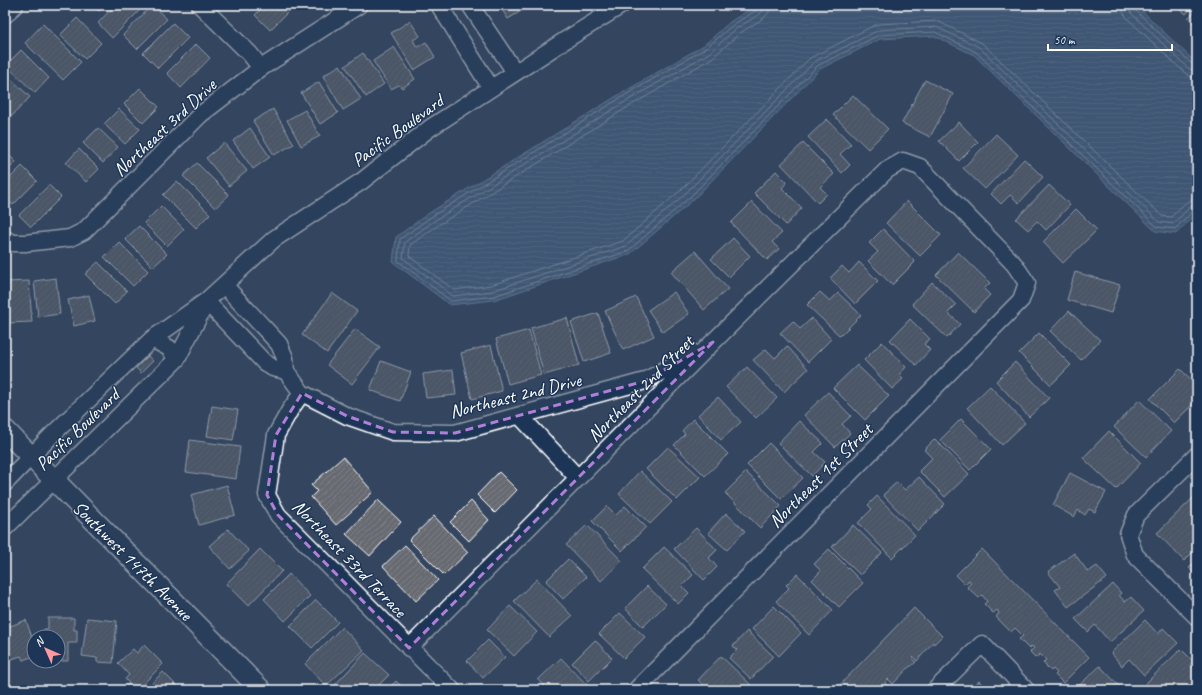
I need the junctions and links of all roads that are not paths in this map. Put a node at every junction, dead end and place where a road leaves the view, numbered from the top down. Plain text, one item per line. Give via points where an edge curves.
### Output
1 (15, 5) edge
2 (200, 5) edge
3 (359, 5) edge
4 (439, 5) edge
5 (470, 5) edge
6 (622, 5) edge
7 (5, 15) edge
8 (261, 68) junction
9 (515, 72) junction
10 (491, 88) junction
11 (903, 161) joint
12 (9, 241) edge
13 (224, 285) junction
14 (206, 301) junction
15 (152, 339) junction
16 (713, 342) junction
17 (177, 359) junction
18 (286, 371) junction
19 (302, 393) junction
20 (520, 416) junction
21 (5, 430) edge
22 (1197, 455) edge
23 (31, 456) junction
24 (578, 478) junction
25 (54, 479) junction
26 (5, 483) edge
27 (5, 528) edge
28 (1197, 617) edge
29 (409, 648) junction
30 (261, 690) edge
31 (452, 690) edge
32 (636, 690) edge
33 (935, 690) edge
34 (1026, 690) edge

1 - 7 street
2 - 8 street
3 - 8 street, Northeast 3rd Drive
4 - 10 street
5 - 9 street
6 - 9 street, Pacific Boulevard
8 - 12 street, Northeast 3rd Drive via 200,115 84,231 70,238 25,243
9 - 10 street, Pacific Boulevard
10 - 13 street, Pacific Boulevard via 430,128 362,181 274,239
11 - 16 street, Northeast 2nd Street via 887,170
11 - 32 street, Northeast 1st Street via 920,167 1014,264 1027,283 1022,300
13 - 14 street, Pacific Boulevard
13 - 18 street, Northeast 2nd Drive via 279,344 285,358
14 - 15 street, Pacific Boulevard
14 - 17 street, Pacific Boulevard
14 - 18 street via 264,362 273,368
15 - 17 street via 169,348
15 - 23 street, Pacific Boulevard
16 - 20 street, Northeast 2nd Drive via 645,381
16 - 24 street, Northeast 2nd Street
17 - 25 street, Pacific Boulevard
18 - 19 street, Northeast 2nd Drive
19 - 20 street, Northeast 2nd Drive via 347,416 393,432 455,433
19 - 29 street, Northeast 33rd Terrace via 276,435 267,494 278,515
20 - 24 street
21 - 23 street, Southwest 147th Avenue
22 - 28 street via 1136,515 1128,534 1135,555
23 - 25 street, Southwest 147th Avenue
23 - 26 street, Pacific Boulevard
24 - 29 street, Northeast 2nd Street
25 - 27 street, Pacific Boulevard
25 - 30 street, Southwest 147th Avenue
29 - 31 street, Northeast 33rd Terrace
33 - 34 street via 982,644

